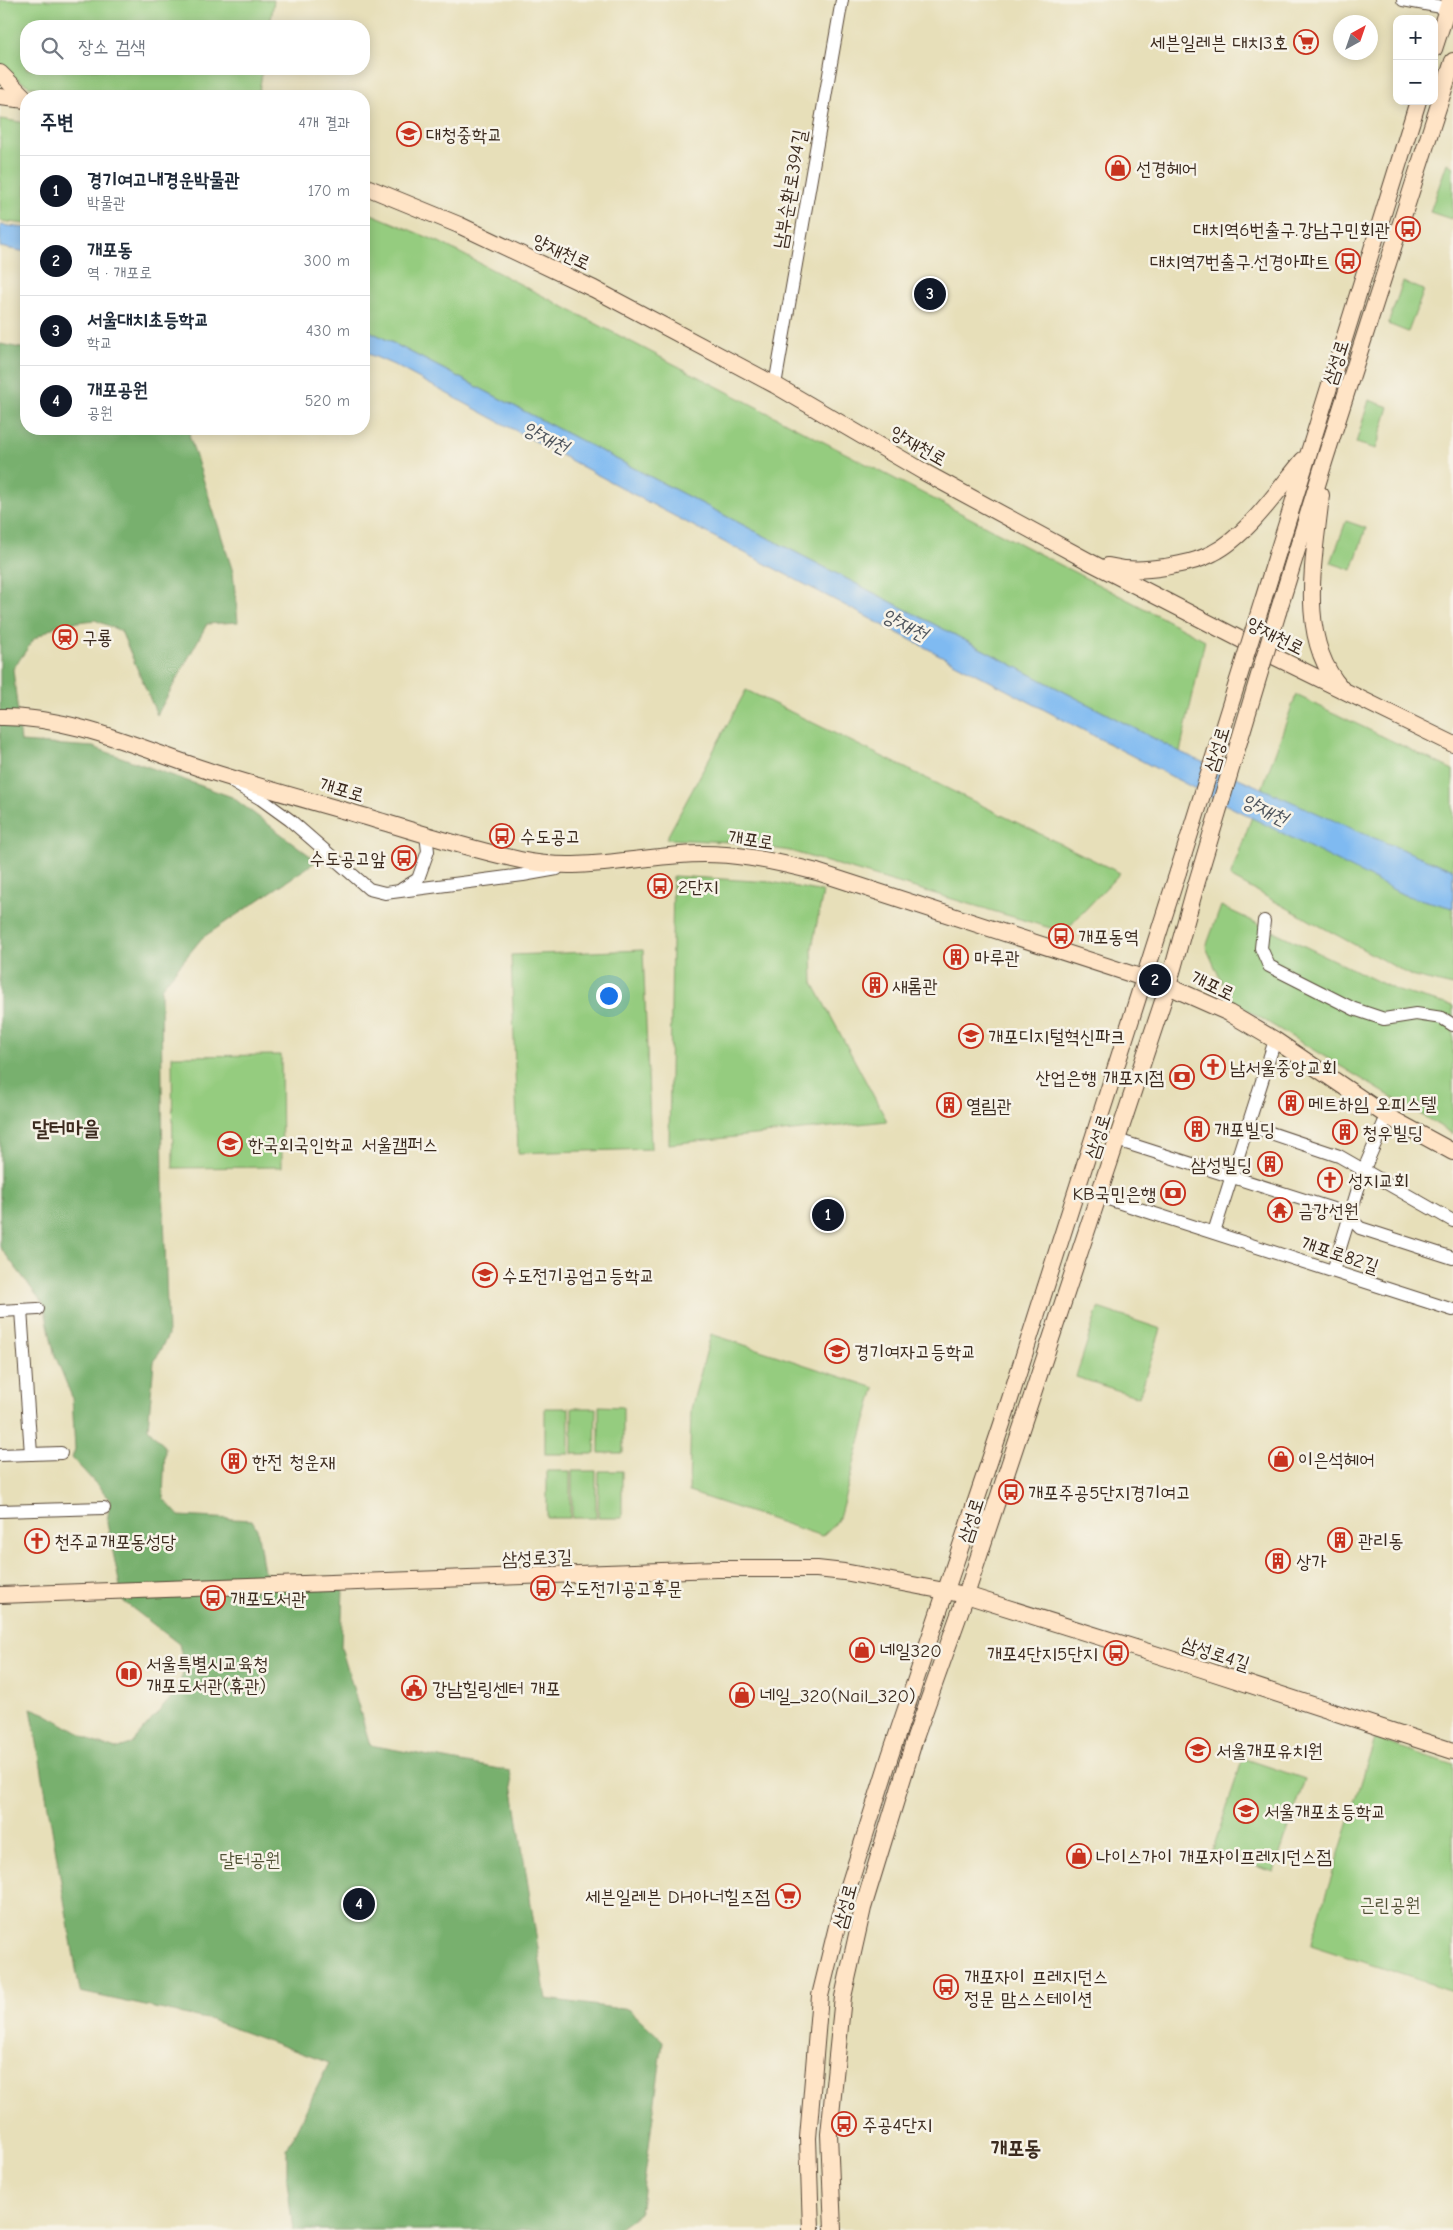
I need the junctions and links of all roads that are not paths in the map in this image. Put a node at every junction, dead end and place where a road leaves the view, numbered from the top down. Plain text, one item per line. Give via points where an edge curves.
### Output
1 (842, 0) edge
2 (1403, 0) edge
3 (1449, 4) edge
4 (1438, 37) edge
5 (1453, 61) edge
6 (0, 73) edge
7 (20, 94) edge
8 (0, 97) edge
9 (20, 99) edge
10 (1417, 105) edge
11 (370, 188) edge
12 (775, 385) junction
13 (1309, 452) junction
14 (1325, 459) junction
15 (1090, 562) junction
16 (1344, 691) junction
17 (0, 717) edge
18 (1453, 744) edge
19 (216, 774) junction
20 (426, 835) junction
21 (573, 866) junction
22 (397, 892) junction
23 (1264, 921) dead end
24 (1144, 977) junction
25 (1168, 986) junction
26 (1453, 1025) edge
27 (1275, 1040) junction
28 (1387, 1116) junction
29 (1247, 1125) junction
30 (1116, 1140) junction
31 (1453, 1152) edge
32 (1364, 1169) junction
33 (1231, 1176) junction
34 (1099, 1196) junction
35 (1350, 1218) junction
36 (1453, 1221) edge
37 (1214, 1232) junction
38 (1453, 1258) edge
39 (1333, 1271) junction
40 (38, 1308) dead end
41 (21, 1310) junction
42 (1453, 1310) edge
43 (0, 1311) edge
44 (61, 1453) dead end
45 (31, 1454) junction
46 (0, 1455) edge
47 (104, 1508) dead end
48 (0, 1511) edge
49 (945, 1592) junction
50 (0, 1595) edge
51 (966, 1595) junction
52 (1453, 1751) edge
53 (811, 2230) edge
54 (833, 2230) edge

1 - 12 street, 남부순환로394길
2 - 3 street
3 - 4 main road
5 - 14 main road, 삼성로
6 - 7 main road
8 - 9 main road
10 - 13 main road, 삼성로
11 - 12 main road, 양재천로 via 459,225 594,288
12 - 15 main road, 양재천로 via 924,472
13 - 15 main road via 1267,505 1231,541 1213,553 1187,563 1128,571
13 - 24 main road, 삼성로, bridge
14 - 16 main road via 1314,578 1313,631 1326,668
14 - 25 main road, 삼성로, bridge
15 - 16 main road, 양재천로
16 - 18 main road, 양재천로
17 - 19 main road, 개포로 via 21,717 88,731
19 - 20 main road, 개포로
19 - 22 street via 261,799 290,820 369,890
20 - 21 main road, 개포로 via 522,860
20 - 22 street via 428,850 418,879
21 - 22 street
21 - 24 main road, 개포로 via 681,855 729,854 764,858
23 - 26 street via 1261,948 1269,966 1354,1009 1384,1019 1416,1014 1442,1018
24 - 25 main road, 개포로
24 - 49 main road, 삼성로 via 1002,1424
25 - 27 main road, 개포로 via 1229,1013
25 - 30 main road, 삼성로
27 - 28 main road, 개포로
27 - 29 street
28 - 31 main road, 개포로
28 - 32 street
29 - 32 street via 1339,1156
29 - 33 street
30 - 33 street, 개포로82길
30 - 34 main road, 삼성로
32 - 35 street
32 - 36 street
33 - 35 street, 개포로82길 via 1336,1210
33 - 37 street
34 - 37 street, 개포로82길
34 - 51 main road, 삼성로
35 - 38 street, 개포로82길 via 1360,1228
35 - 39 street
37 - 39 street, 개포로82길
39 - 42 street, 개포로82길
40 - 41 street
41 - 43 street
41 - 45 street
44 - 45 street
45 - 46 street
47 - 48 street
49 - 50 main road, 삼성로3길 via 844,1572 772,1569
49 - 51 main road, 삼성로3길
49 - 53 main road, 삼성로 via 840,1914 820,1996 808,2138
51 - 52 main road, 삼성로4길
51 - 54 main road, 삼성로 via 909,1757 863,1908 843,1997 829,2134

